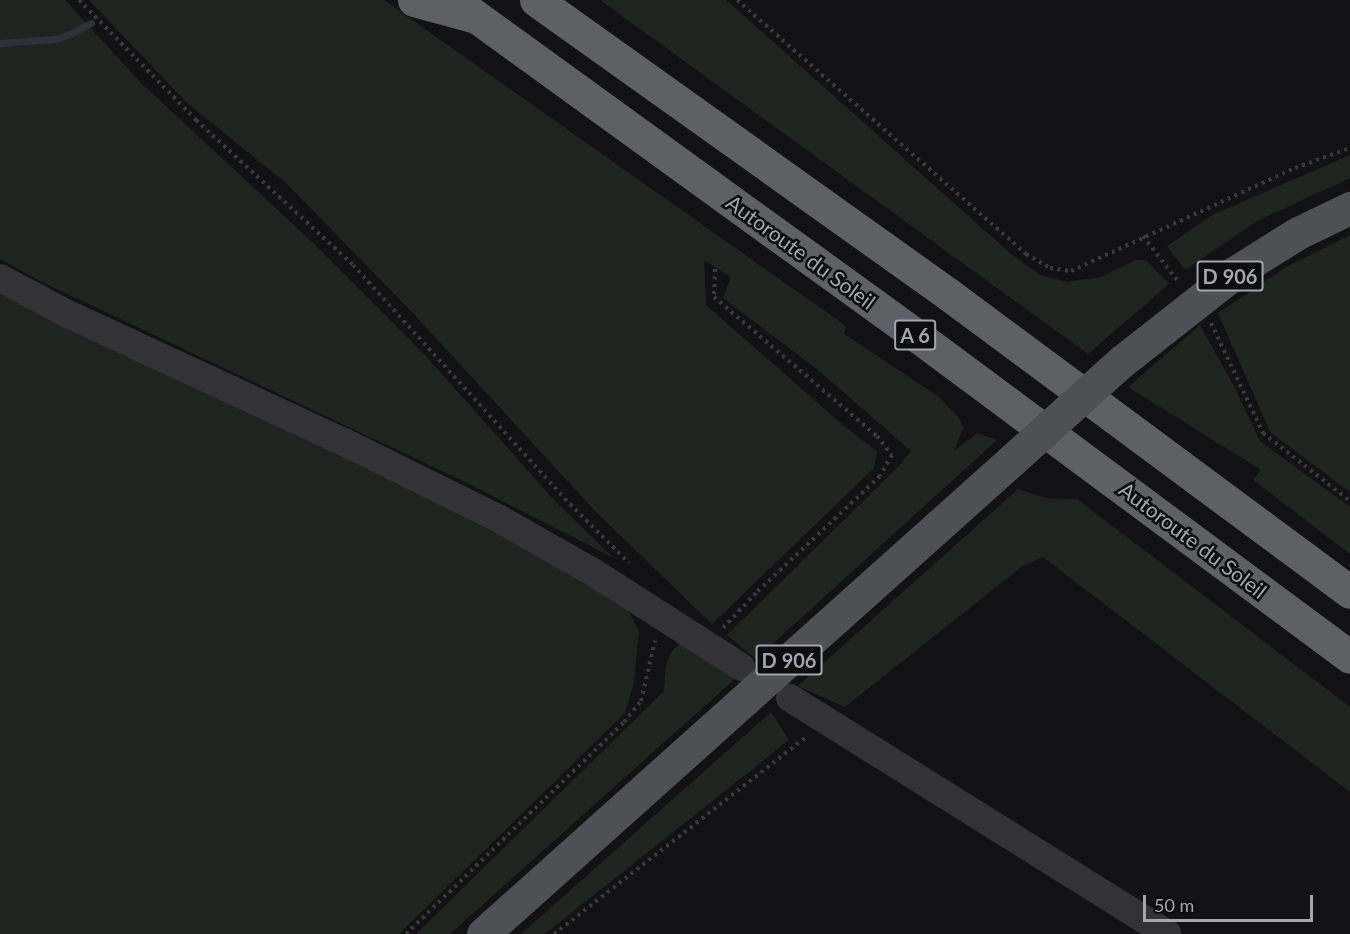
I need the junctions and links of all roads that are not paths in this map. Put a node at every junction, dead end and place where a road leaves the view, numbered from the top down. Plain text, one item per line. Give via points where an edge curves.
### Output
1 (414, 0) edge
2 (537, 0) edge
3 (465, 9) edge
4 (1350, 208) edge
5 (0, 278) edge
6 (1350, 592) edge
7 (1350, 657) edge
8 (741, 667) dead end
9 (790, 698) dead end
10 (483, 934) edge
11 (1167, 934) edge

1 - 3 highway
2 - 6 highway, A 6 via 948,294
3 - 7 highway, Autoroute du Soleil / A 6 via 929,345
4 - 10 main road, D 906, bridge via 1298,233 1234,273 1121,362
5 - 8 street via 496,517 593,572
9 - 11 street

